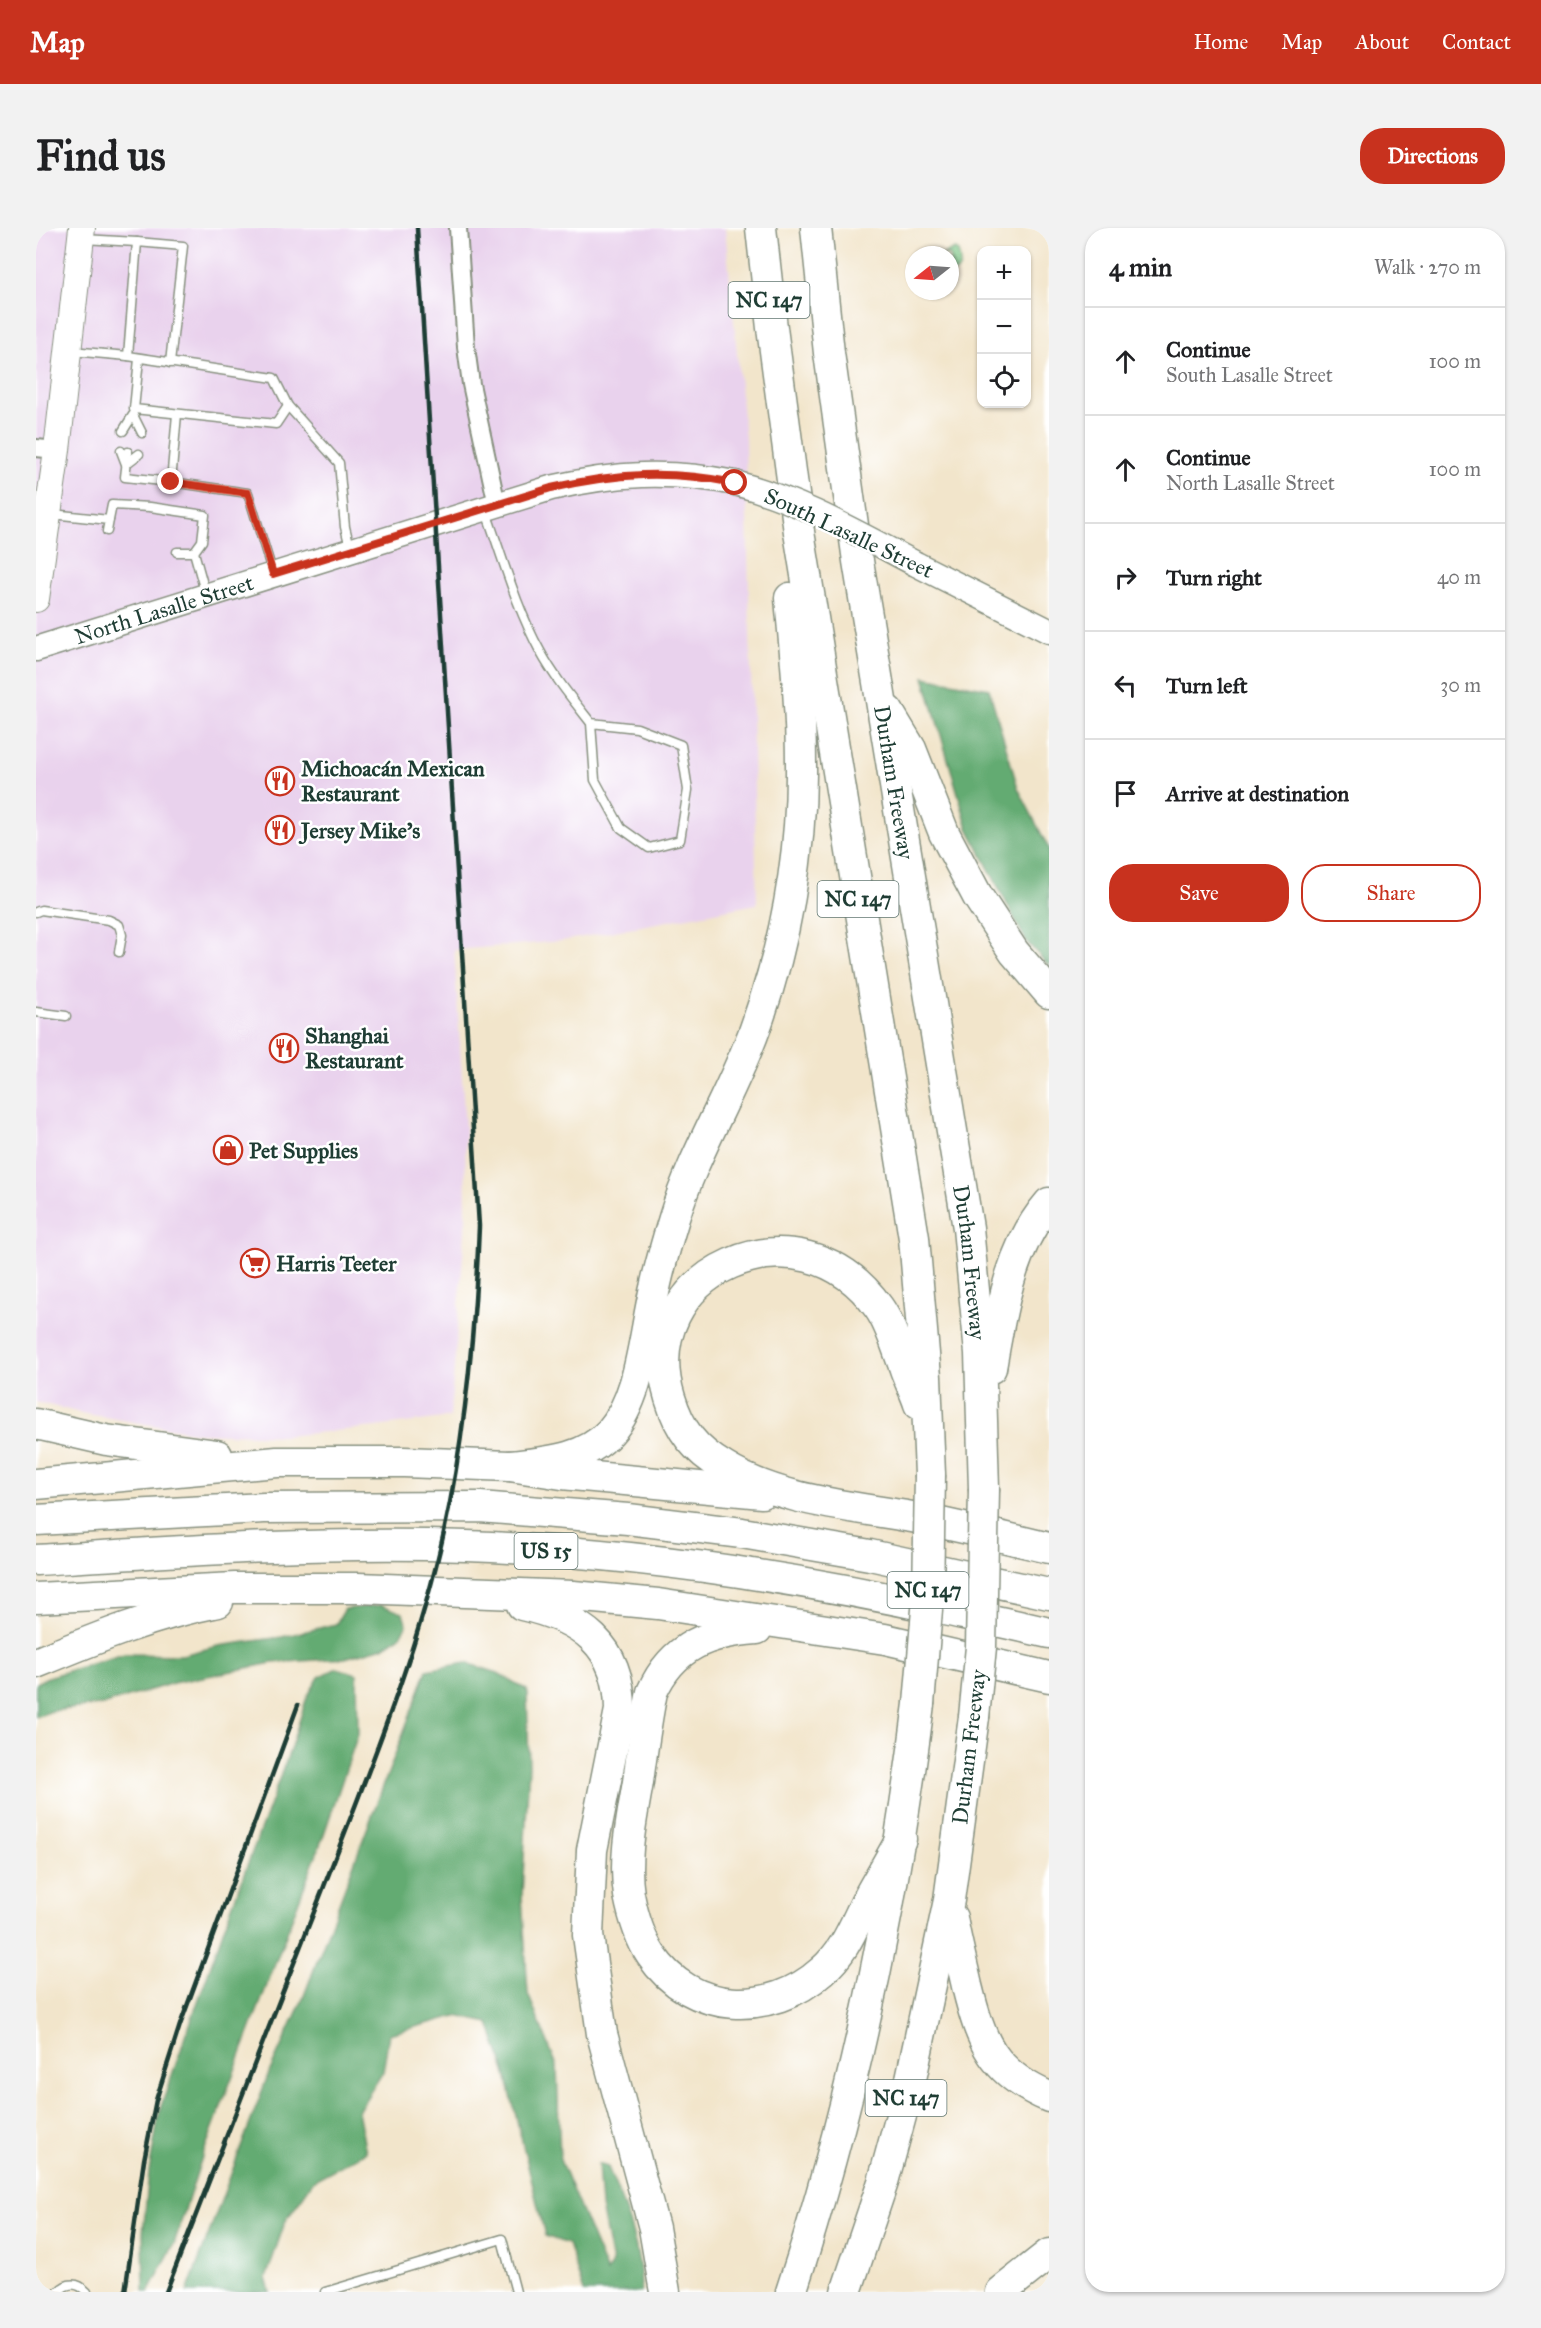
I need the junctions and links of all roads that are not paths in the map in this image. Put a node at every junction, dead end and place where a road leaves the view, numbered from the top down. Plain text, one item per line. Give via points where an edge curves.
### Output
1 (458, 228) edge
2 (761, 228) edge
3 (816, 228) edge
4 (81, 233) edge
5 (137, 242) junction
6 (68, 351) junction
7 (128, 356) junction
8 (140, 359) junction
9 (170, 363) junction
10 (777, 372) junction
11 (288, 406) junction
12 (134, 412) junction
13 (177, 414) junction
14 (127, 431) dead end
15 (142, 433) dead end
16 (47, 449) edge
17 (124, 451) dead end
18 (139, 454) dead end
19 (126, 464) junction
20 (171, 482) junction
21 (491, 507) junction
22 (49, 514) junction
23 (109, 520) junction
24 (107, 531) dead end
25 (350, 551) junction
26 (177, 552) dead end
27 (194, 552) junction
28 (273, 574) junction
29 (206, 595) junction
30 (36, 599) edge
31 (1049, 631) edge
32 (36, 649) edge
33 (879, 695) junction
34 (591, 723) junction
35 (36, 912) edge
36 (119, 952) dead end
37 (1049, 993) edge
38 (36, 1012) edge
39 (66, 1016) dead end
40 (1049, 1203) edge
41 (983, 1414) junction
42 (36, 1424) edge
43 (928, 1426) junction
44 (277, 1462) junction
45 (510, 1466) junction
46 (36, 1484) edge
47 (795, 1495) junction
48 (36, 1520) edge
49 (1049, 1548) edge
50 (36, 1560) edge
51 (294, 1589) junction
52 (451, 1591) junction
53 (1049, 1594) edge
54 (36, 1598) edge
55 (805, 1626) junction
56 (1049, 1633) edge
57 (36, 1663) edge
58 (1049, 1677) edge
59 (901, 1839) junction
60 (949, 1900) junction
61 (1049, 2097) edge
62 (1049, 2254) edge
63 (58, 2292) edge
64 (87, 2292) edge
65 (325, 2292) edge
66 (516, 2292) edge
67 (666, 2292) edge
68 (791, 2292) edge
69 (846, 2292) edge
70 (1001, 2292) edge

1 - 21 street via 466,347
2 - 10 highway, NC 147
3 - 33 highway, Durham Freeway / NC 147 via 849,504
4 - 5 lane
4 - 6 main road
5 - 7 lane
5 - 9 lane via 183,246
6 - 7 lane
6 - 16 main road
7 - 8 lane
8 - 9 lane
8 - 12 lane
9 - 11 lane via 274,378
10 - 43 highway, NC 147 via 828,719 914,1238
10 - 45 highway via 801,765 795,864 786,918 755,1029 675,1214 623,1413 590,1449 559,1459
11 - 13 lane via 276,424
11 - 25 lane via 339,463
12 - 13 lane
12 - 14 lane
12 - 15 lane
13 - 20 lane
16 - 22 main road
17 - 19 lane
18 - 19 lane
19 - 20 lane via 125,477
20 - 28 lane via 248,493
21 - 25 street, North Lasalle Street
21 - 31 street, South Lasalle Street, bridge via 608,476 682,475 735,483 800,505
21 - 34 lane via 516,594 540,650
22 - 23 lane
22 - 30 main road
23 - 24 lane
23 - 27 lane via 112,505 205,515 202,541
25 - 28 street, North Lasalle Street
26 - 27 lane
27 - 29 lane
28 - 29 street, North Lasalle Street
29 - 32 street, North Lasalle Street
33 - 37 highway via 912,749 944,833 978,897 1014,952
33 - 41 highway, Durham Freeway / NC 147 via 968,1228
34 - 34 lane via 637,728 681,745 688,790 680,840 649,848 621,828 595,780
35 - 36 lane via 109,920 119,926 122,935
38 - 39 lane
40 - 41 highway via 1018,1251
41 - 60 highway, Durham Freeway / NC 147, bridge via 982,1624 974,1717
42 - 44 highway via 145,1446
43 - 47 highway via 880,1309 845,1272 816,1259 787,1253 760,1253 725,1266 700,1285 677,1313 665,1355 668,1392 678,1421 698,1449 727,1469
43 - 59 highway, NC 147, bridge via 928,1598
44 - 45 highway
44 - 46 highway
45 - 47 highway
47 - 49 highway
48 - 53 highway, US 15 via 264,1508 480,1507 628,1519 772,1537
50 - 56 highway, US 15 via 375,1545 468,1546 625,1557 853,1590
51 - 52 highway
51 - 54 highway via 235,1588
51 - 57 highway via 180,1611
52 - 55 highway via 658,1604
52 - 67 highway via 566,1618 597,1640 615,1671 620,1710 592,1850 588,1935 602,2034 654,2228
55 - 58 highway via 885,1639
55 - 59 highway via 736,1630 703,1638 679,1655 658,1680 649,1706 628,1858 629,1893 642,1938 651,1955 676,1981 705,1996 746,2004 785,1996 822,1972 844,1946
59 - 68 highway, NC 147 via 860,2047
60 - 61 highway via 960,1961 983,2039 1006,2073
60 - 69 highway, Durham Freeway / NC 147 via 911,2079 883,2182
62 - 70 highway
63 - 64 lane via 78,2284
65 - 66 lane via 502,2239

